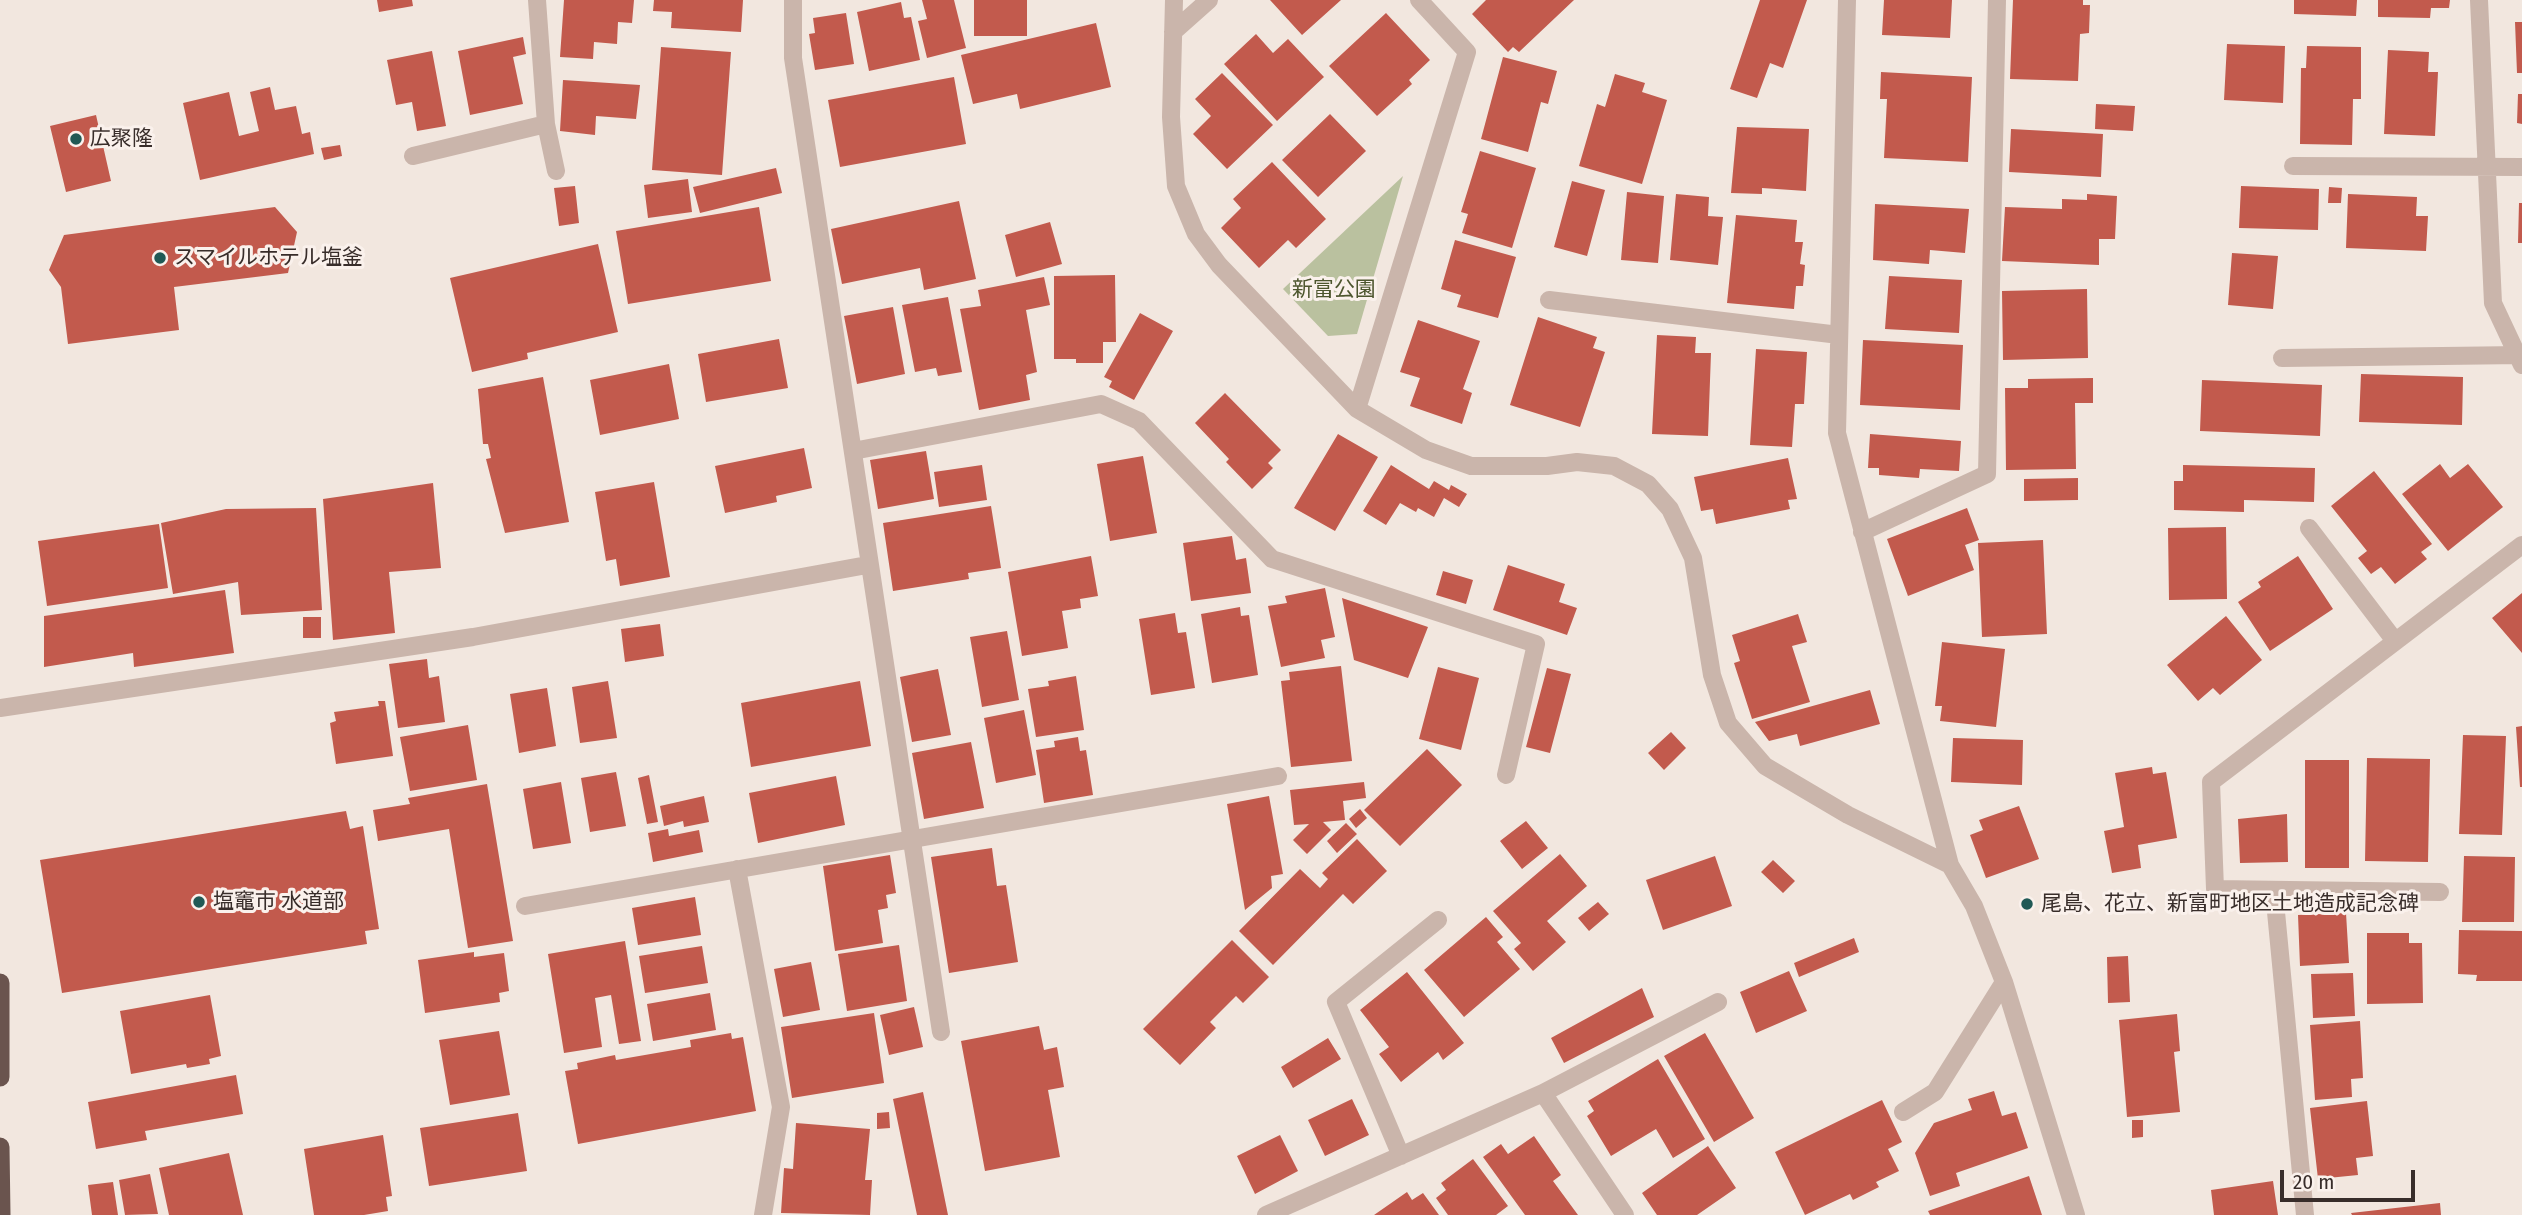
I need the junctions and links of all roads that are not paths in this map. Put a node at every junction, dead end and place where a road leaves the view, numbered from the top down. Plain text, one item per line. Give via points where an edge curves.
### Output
1 (537, 0) edge
2 (1174, 0) edge
3 (1209, 0) edge
4 (1419, 0) edge
5 (1847, 0) edge
6 (1997, 0) edge
7 (2479, 0) edge
8 (797, 1) edge
9 (1173, 32) junction
10 (545, 124) junction
11 (413, 156) dead end
12 (2293, 166) dead end
13 (2488, 166) junction
14 (2522, 167) edge
15 (556, 171) dead end
16 (1549, 300) dead end
17 (1839, 335) junction
18 (2282, 358) dead end
19 (2521, 358) edge
20 (1357, 409) junction
21 (853, 451) junction
22 (2309, 528) dead end
23 (1862, 532) junction
24 (2522, 545) edge
25 (867, 565) junction
26 (2395, 641) junction
27 (0, 708) edge
28 (1506, 775) dead end
29 (1278, 776) dead end
30 (912, 838) junction
31 (1950, 865) junction
32 (737, 869) junction
33 (2274, 891) junction
34 (2440, 892) dead end
35 (525, 906) dead end
36 (1438, 920) dead end
37 (2004, 982) junction
38 (0, 983) edge
39 (1718, 1002) dead end
40 (941, 1032) dead end
41 (0, 1077) edge
42 (1543, 1093) junction
43 (1903, 1112) dead end
44 (0, 1147) edge
45 (1401, 1156) junction
46 (1309, 1208) edge
47 (1, 1215) edge
48 (762, 1215) edge
49 (1266, 1215) edge
50 (1625, 1215) edge
51 (2076, 1215) edge
52 (2305, 1215) edge

1 - 10 street
2 - 9 street
3 - 9 street
4 - 20 street via 1467,52
5 - 17 street
6 - 23 street via 1987,474
7 - 13 street
8 - 21 street via 793,58
9 - 20 street via 1171,117 1176,186 1196,234 1219,265
10 - 11 street
10 - 15 street
12 - 13 street
13 - 14 street
13 - 19 street via 2493,303
16 - 17 street
17 - 23 street via 1836,433
18 - 19 street
20 - 31 street via 1426,450 1471,466 1547,466 1577,461 1614,466 1648,484 1670,509 1693,558 1712,675 1728,723 1765,766 1847,815
21 - 25 street
21 - 28 street via 1101,404 1139,421 1272,559 1536,644
22 - 26 street
23 - 31 street
24 - 26 street
25 - 27 street via 472,637
25 - 30 street
26 - 33 street via 2211,782 2215,889
29 - 30 street
30 - 32 street
30 - 40 street
31 - 37 street via 1974,906
32 - 35 street
32 - 48 street via 781,1107
33 - 34 street
33 - 52 street
36 - 45 street via 1336,1002
37 - 43 street via 1936,1092
37 - 51 street
38 - 41 highway
39 - 42 street
42 - 45 street
42 - 50 street
44 - 47 highway
45 - 46 street
46 - 49 street

